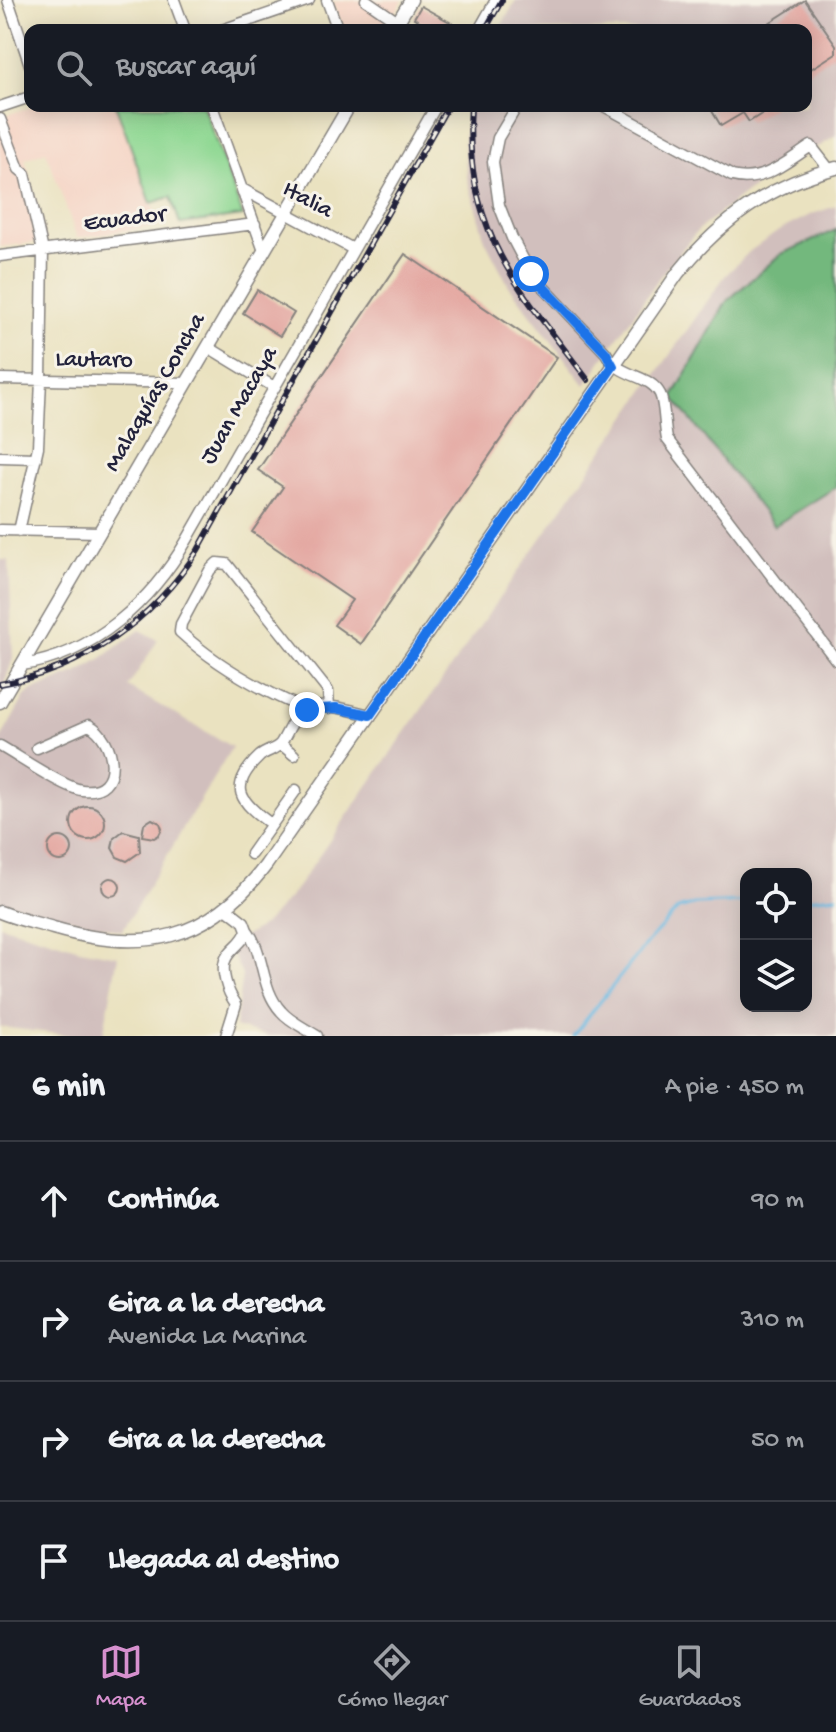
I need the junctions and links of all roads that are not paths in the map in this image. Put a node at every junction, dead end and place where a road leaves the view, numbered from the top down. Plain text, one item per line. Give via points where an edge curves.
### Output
1 (8, 0) edge
2 (174, 0) edge
3 (309, 0) edge
4 (327, 0) edge
5 (366, 0) edge
6 (411, 0) edge
7 (496, 0) edge
8 (183, 24) edge
9 (239, 24) edge
10 (336, 24) edge
11 (394, 24) edge
12 (397, 24) edge
13 (482, 24) edge
14 (24, 47) edge
15 (24, 99) edge
16 (0, 107) edge
17 (214, 112) edge
18 (345, 112) edge
19 (433, 112) edge
20 (513, 112) edge
21 (615, 112) edge
22 (0, 119) edge
23 (3, 135) edge
24 (832, 168) edge
25 (242, 189) junction
26 (286, 213) junction
27 (255, 224) junction
28 (353, 249) junction
29 (43, 251) junction
30 (264, 251) junction
31 (0, 256) edge
32 (208, 347) junction
33 (613, 366) junction
34 (0, 379) edge
35 (41, 380) junction
36 (187, 383) junction
37 (274, 387) junction
38 (0, 457) edge
39 (36, 458) junction
40 (0, 530) edge
41 (19, 531) junction
42 (100, 532) junction
43 (836, 660) edge
44 (22, 665) junction
45 (0, 702) edge
46 (329, 708) junction
47 (307, 710) junction
48 (370, 715) junction
49 (281, 744) junction
50 (0, 746) edge
51 (37, 748) dead end
52 (294, 755) dead end
53 (296, 790) dead end
54 (271, 824) junction
55 (251, 854) dead end
56 (226, 908) junction
57 (1, 913) edge
58 (247, 930) junction
59 (226, 1036) edge
60 (317, 1036) edge

1 - 14 street
2 - 8 street
3 - 9 street
4 - 10 street
5 - 11 street
6 - 12 main road
7 - 13 street
15 - 16 street
17 - 25 street, Italia
18 - 26 main road, Malaquías Concha
19 - 28 street, Juan Macaya
20 - 33 street via 498,138 493,162 499,205 531,274
21 - 24 street via 732,176 768,174 811,146
22 - 23 street
23 - 29 street via 25,174
24 - 33 main road via 773,190 722,225 678,273
25 - 26 street, Italia
25 - 27 street, Italia
26 - 28 street, Italia
26 - 30 main road, Malaquías Concha
27 - 29 street, Ecuador
27 - 30 street, Italia
28 - 37 street, Juan Macaya
29 - 31 street, Ecuador
29 - 35 street
30 - 32 main road, Malaquías Concha
32 - 36 main road, Malaquías Concha
32 - 37 street
33 - 43 street via 650,383 660,395 667,439
33 - 48 main road
34 - 35 street, Lautaro
35 - 36 street, Lautaro
35 - 39 street
36 - 42 main road, Malaquías Concha
37 - 44 street, Juan Macaya via 152,592 95,636
38 - 39 street
39 - 41 street
40 - 41 street
41 - 42 street
42 - 44 main road, Malaquías Concha
44 - 45 main road, Malaquías Concha
46 - 47 street
46 - 47 street via 328,691 297,650 227,564 217,563 180,632 227,667
46 - 48 street
47 - 49 street via 290,723
48 - 56 main road via 266,865
49 - 52 street
49 - 54 street via 262,754 239,792
50 - 51 street via 82,790 101,786 112,772 111,754 92,726
53 - 54 street
54 - 55 street
56 - 57 main road via 182,931 126,942 87,938
56 - 58 street
58 - 59 street via 223,964 236,1004
58 - 60 street via 256,941 274,1002

